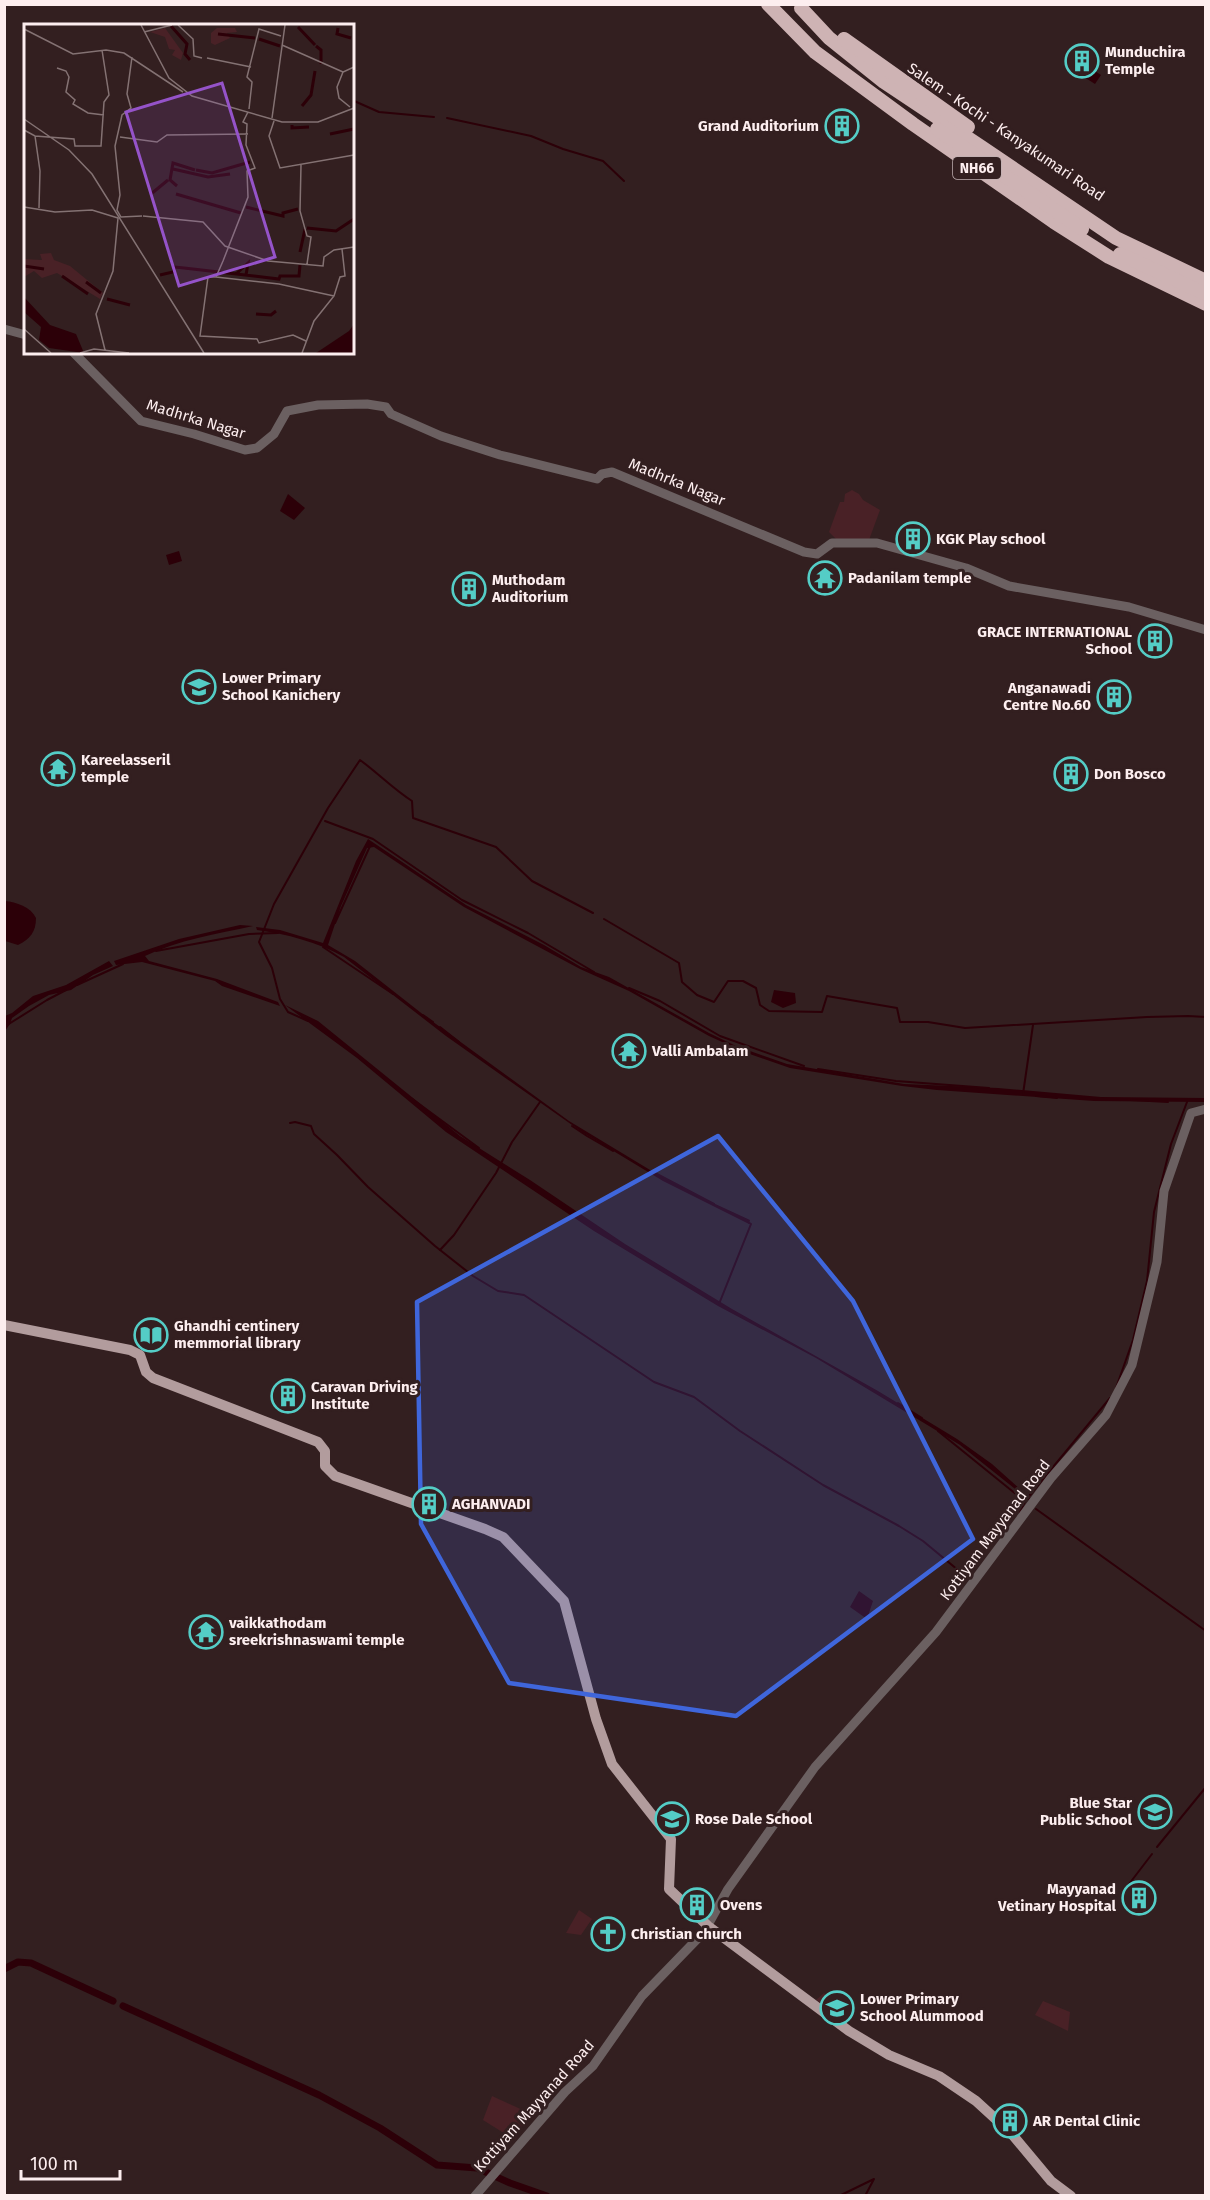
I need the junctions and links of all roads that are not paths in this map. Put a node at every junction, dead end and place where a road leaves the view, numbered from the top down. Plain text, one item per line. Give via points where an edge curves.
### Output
1 (768, 4) edge
2 (799, 6) edge
3 (792, 29) junction
4 (1206, 271) edge
5 (1206, 281) edge
6 (1206, 294) edge
7 (1206, 304) edge
8 (4, 329) edge
9 (24, 334) edge
10 (75, 354) edge
11 (1206, 630) edge
12 (1206, 1109) edge
13 (4, 1325) edge
14 (708, 1926) junction
15 (475, 2196) edge
16 (1071, 2196) edge

1 - 3 highway, NH66
2 - 4 highway, Salem - Kochi - Kanyakumari Road / NH66 via 988,142 1121,230
2 - 5 highway via 829,38 884,82 1116,238
3 - 6 highway via 1113,250
3 - 7 highway, NH66 via 815,52 913,124 1063,228 1109,257
8 - 9 street
10 - 11 street, Madhrka Nagar via 141,421 246,450 257,448 274,434 287,411 318,405 386,407 391,414 430,432 500,455 597,478 612,472 804,552 817,554 832,543 877,543 966,568 1009,586 1129,607
12 - 14 street, Kottiyam Mayyanad Road via 1191,1113 1164,1191 1157,1262 1132,1365 1106,1414 1051,1478 936,1632 815,1767 728,1888
13 - 14 main road via 130,1350 140,1355 146,1372 153,1378 318,1442 325,1451 325,1466 334,1476 503,1538 564,1601 612,1764 671,1839 669,1889
14 - 15 street, Kottiyam Mayyanad Road via 642,1996 593,2066 565,2092
14 - 16 main road via 849,2031 889,2055 939,2076 976,2101 1011,2133 1051,2181

